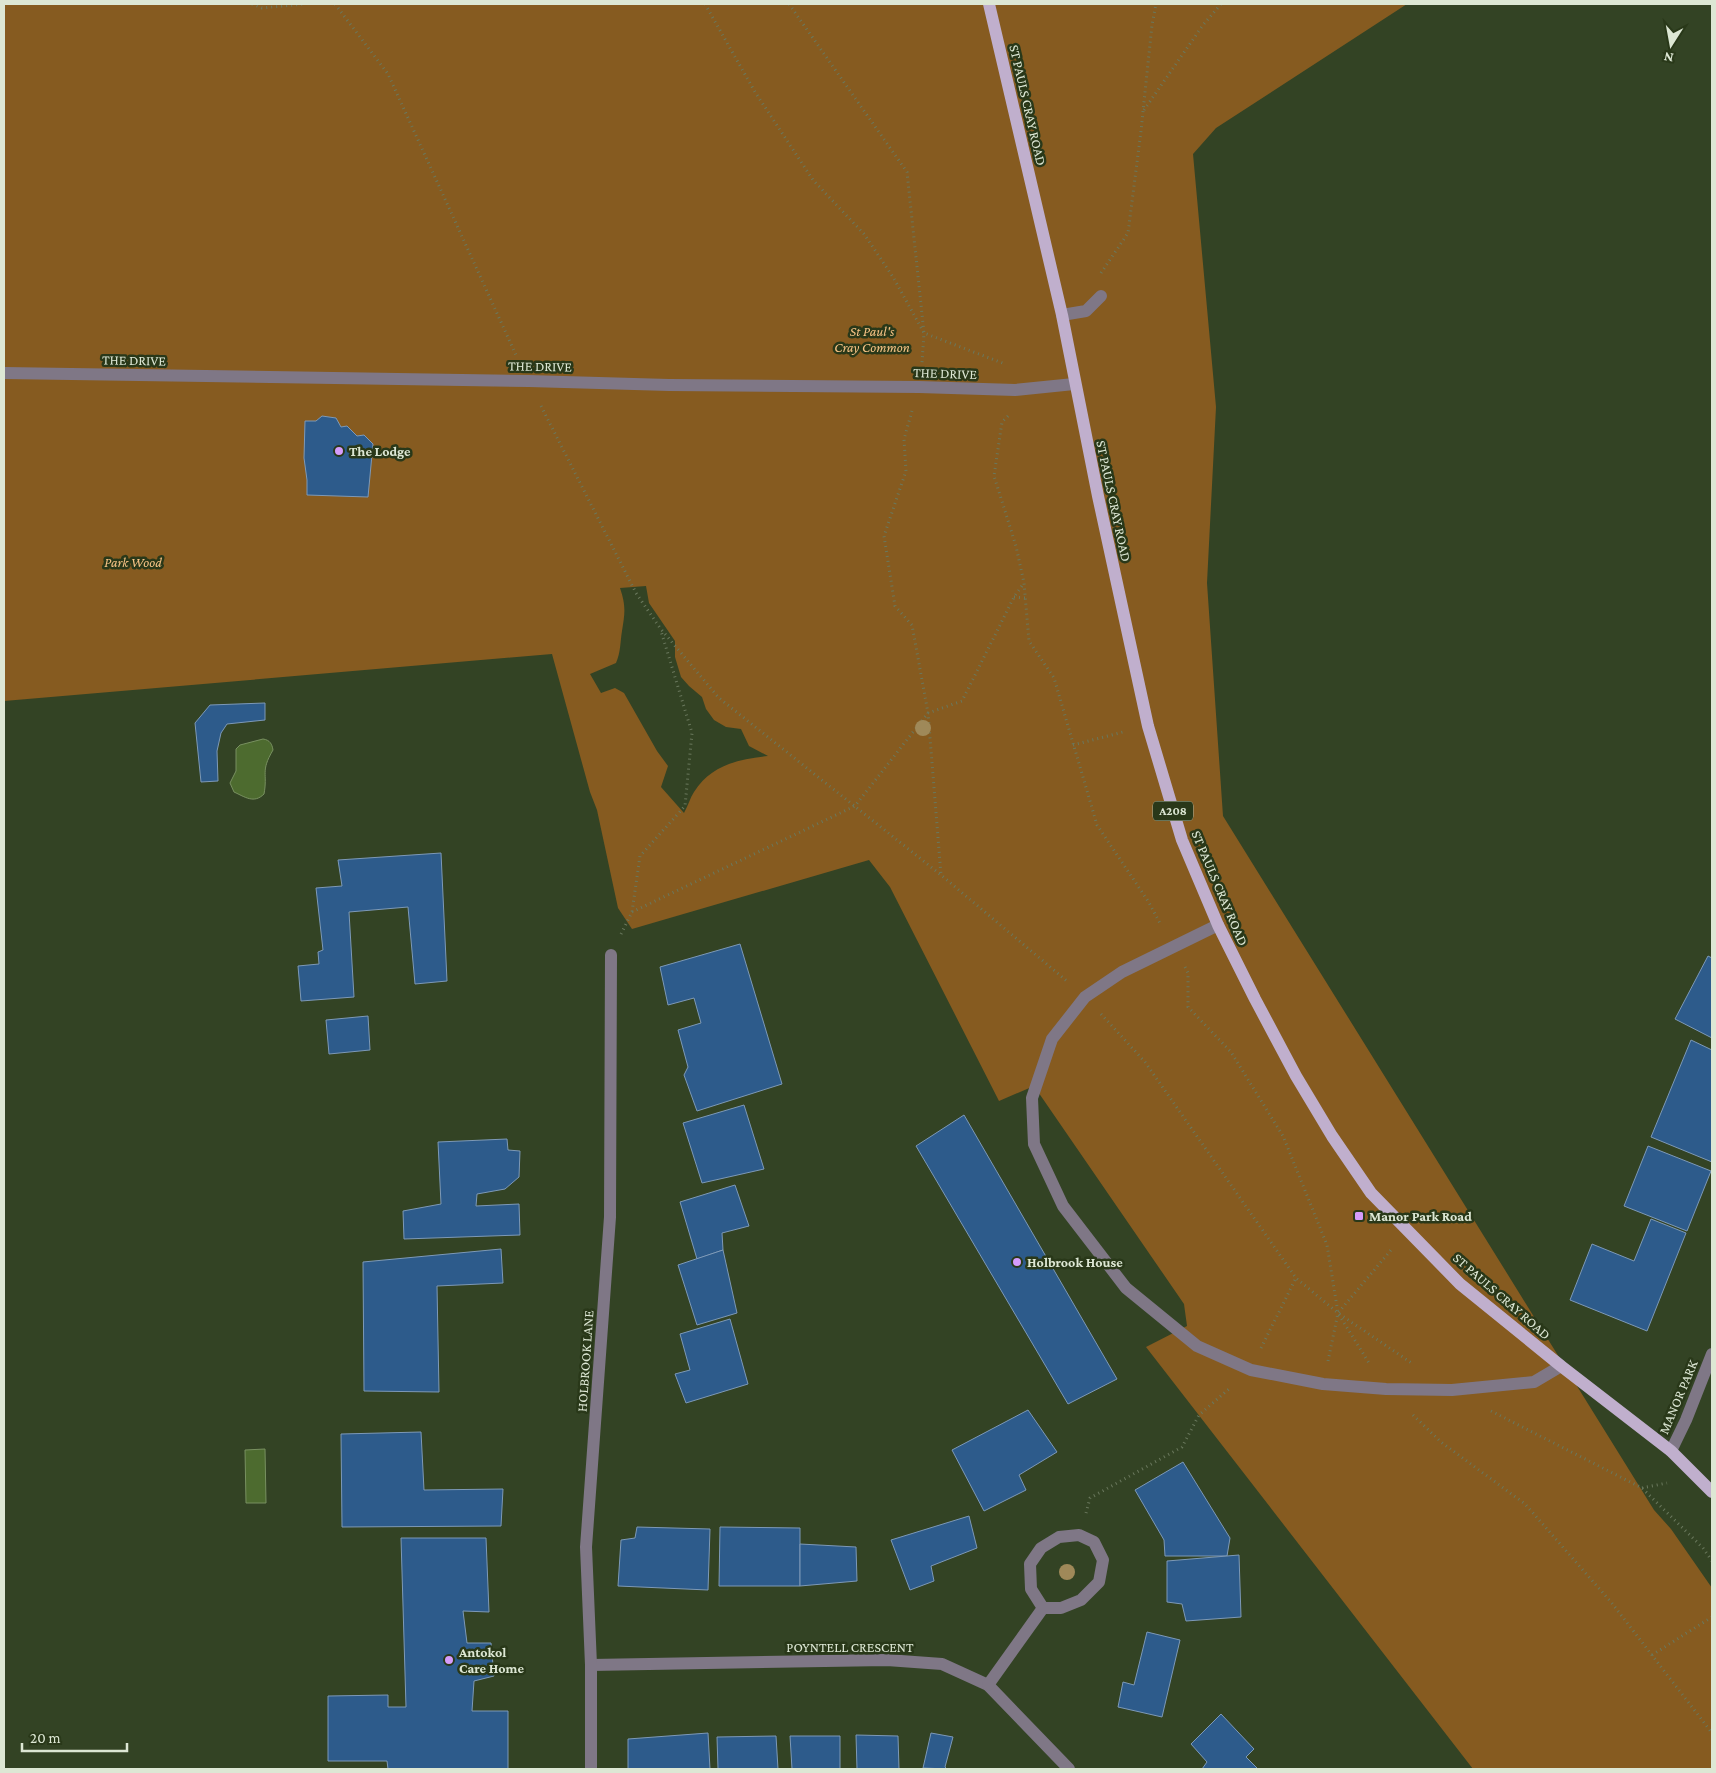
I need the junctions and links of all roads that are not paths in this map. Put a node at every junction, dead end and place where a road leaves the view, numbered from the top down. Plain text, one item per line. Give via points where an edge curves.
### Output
1 (989, 4) edge
2 (1101, 296) dead end
3 (1062, 315) junction
4 (4, 373) edge
5 (1074, 384) junction
6 (1218, 924) junction
7 (611, 955) road end
8 (1712, 1354) edge
9 (1561, 1366) junction
10 (1671, 1451) junction
11 (1712, 1492) edge
12 (1043, 1608) junction
13 (590, 1665) junction
14 (988, 1685) junction
15 (591, 1769) edge
16 (1069, 1769) edge

1 - 3 main road, ST PAULS CRAY ROAD / A208
2 - 3 street via 1086,311
3 - 5 main road, ST PAULS CRAY ROAD / A208
4 - 5 street, THE DRIVE via 1015,390
5 - 6 main road, ST PAULS CRAY ROAD / A208 via 1148,726 1182,840
6 - 9 main road, ST PAULS CRAY ROAD / A208 via 1291,1068 1371,1193 1460,1284
6 - 9 street via 1122,972 1085,997 1052,1039 1032,1098 1034,1144 1063,1206 1126,1288 1196,1346 1251,1370 1323,1384 1452,1390 1534,1382
7 - 13 street, HOLBROOK LANE via 610,1216 586,1547
8 - 10 street, MANOR PARK
9 - 10 main road, ST PAULS CRAY ROAD / A208
10 - 11 main road, ST PAULS CRAY ROAD / A208
12 - 12 street via 1061,1608 1081,1600 1099,1582 1103,1560 1094,1542 1079,1535 1060,1537 1041,1548 1030,1564 1030,1589
12 - 14 street
13 - 14 street, POYNTELL CRESCENT via 887,1660 942,1664
13 - 15 street, HOLBROOK LANE
14 - 16 street, POYNTELL CRESCENT

